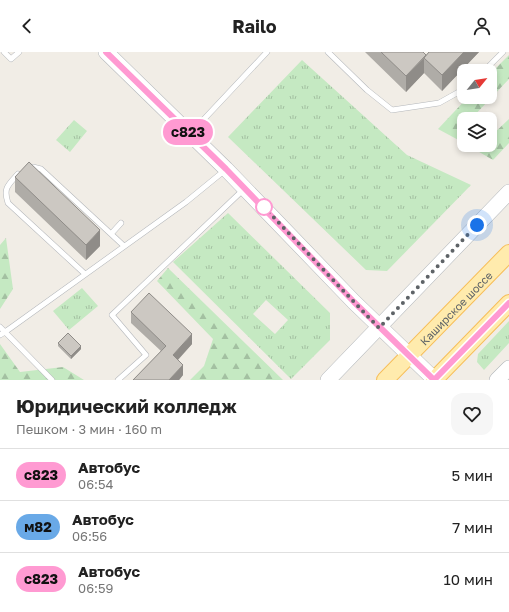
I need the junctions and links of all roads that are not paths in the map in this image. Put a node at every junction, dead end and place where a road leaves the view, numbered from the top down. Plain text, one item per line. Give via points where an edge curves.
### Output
1 (4, 52) edge
2 (19, 52) edge
3 (106, 52) edge
4 (267, 52) edge
5 (328, 52) edge
6 (503, 52) edge
7 (491, 64) edge
8 (457, 93) edge
9 (190, 134) junction
10 (226, 169) junction
11 (246, 188) junction
12 (509, 192) edge
13 (503, 202) edge
14 (121, 223) dead end
15 (111, 234) junction
16 (124, 246) junction
17 (509, 253) edge
18 (85, 274) junction
19 (509, 303) edge
20 (0, 327) edge
21 (379, 328) junction
22 (2, 334) edge
23 (409, 355) junction
24 (509, 368) edge
25 (52, 380) edge
26 (118, 380) edge
27 (328, 380) edge
28 (385, 380) edge
29 (434, 380) edge
30 (497, 380) edge

1 - 2 lane via 11,59
3 - 9 main road
4 - 9 lane
5 - 8 lane via 392,110 439,103
6 - 7 lane
9 - 10 main road
10 - 11 main road
10 - 16 lane via 186,202
11 - 21 main road
11 - 26 lane via 112,315 146,355
12 - 13 main road
13 - 21 main road
14 - 15 lane
15 - 16 lane
15 - 18 lane via 41,169 33,166 23,169 7,186 5,194 8,203
16 - 18 lane
17 - 23 main road, Каширское шоссе
18 - 22 lane
19 - 29 main road
20 - 22 lane
21 - 23 main road
21 - 27 main road
22 - 25 lane
23 - 28 main road, Каширское шоссе
23 - 29 main road
24 - 30 main road

